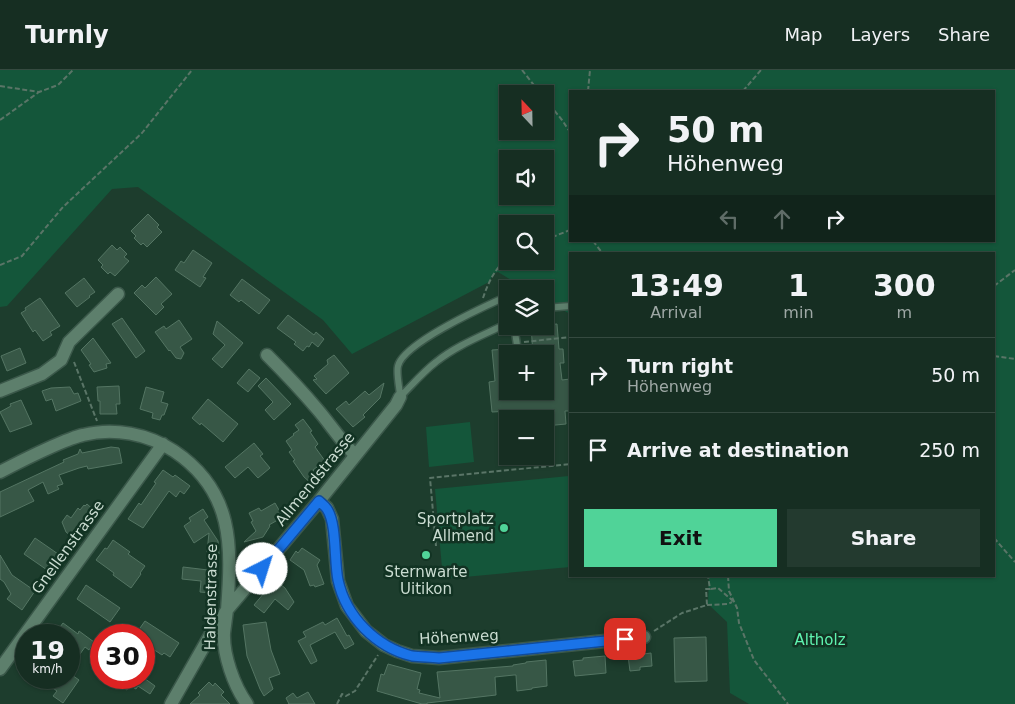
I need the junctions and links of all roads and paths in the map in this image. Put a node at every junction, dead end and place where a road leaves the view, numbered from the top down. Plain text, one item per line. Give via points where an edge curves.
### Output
1 (74, 70) edge
2 (192, 70) edge
3 (522, 70) edge
4 (590, 70) edge
5 (761, 70) edge
6 (534, 85) edge
7 (0, 86) edge
8 (588, 90) edge
9 (744, 90) edge
10 (39, 92) junction
11 (554, 110) edge
12 (0, 120) edge
13 (569, 130) edge
14 (569, 230) edge
15 (554, 236) edge
16 (594, 242) edge
17 (601, 252) edge
18 (0, 265) edge
19 (499, 266) edge
20 (1015, 270) edge
21 (995, 285) edge
22 (118, 294) dead end
23 (499, 300) edge
24 (569, 306) edge
25 (554, 307) edge
26 (482, 308) junction
27 (499, 327) edge
28 (516, 335) edge
29 (569, 337) edge
30 (517, 344) joint
31 (267, 355) dead end
32 (995, 356) edge
33 (1015, 359) edge
34 (74, 363) dead end
35 (0, 391) edge
36 (400, 397) junction
37 (101, 432) junction
38 (163, 444) junction
39 (355, 455) junction
40 (569, 464) edge
41 (0, 472) edge
42 (319, 501) junction
43 (995, 539) edge
44 (436, 546) dead end
45 (1015, 562) edge
46 (708, 577) edge
47 (728, 577) edge
48 (710, 589) junction
49 (734, 601) junction
50 (707, 605) junction
51 (227, 610) junction
52 (644, 637) joint
53 (384, 645) junction
54 (0, 669) edge
55 (171, 704) edge
56 (247, 704) edge
57 (337, 704) edge
58 (788, 704) edge

1 - 10 path via 58,84
2 - 18 path via 142,133 63,208 22,256
3 - 6 path
4 - 8 path
5 - 9 path
7 - 10 path
10 - 12 path
11 - 13 path
14 - 15 path
16 - 17 path
19 - 26 path via 489,282
20 - 21 path
22 - 35 street via 69,342 61,360 42,374
23 - 26 lane
24 - 25 lane
26 - 36 lane via 429,337 402,358 398,367
27 - 36 lane via 437,361
28 - 30 lane
29 - 30 path
31 - 39 street
32 - 33 path
34 - 37 path
36 - 39 street, Allmendstrasse
37 - 38 street, Haldenstrasse via 130,433
37 - 41 street, Haldenstrasse via 60,444
38 - 51 street, Haldenstrasse via 203,476 223,512 230,551
38 - 54 street, Gnellenstrasse
39 - 42 street, Allmendstrasse
40 - 44 path via 430,478
42 - 51 street, Allmendstrasse
42 - 53 street, Höhenweg via 332,519 338,581 347,606 366,631
43 - 45 path
46 - 48 path
47 - 49 path
48 - 49 path via 718,588
48 - 50 path via 706,589
49 - 50 path
49 - 58 path via 754,660
50 - 52 path via 682,613
51 - 55 street, Allmendstrasse
51 - 56 street, Haldenstrasse via 226,658
52 - 53 street, Höhenweg via 439,658 412,656
53 - 57 path via 355,691 346,696 342,694

